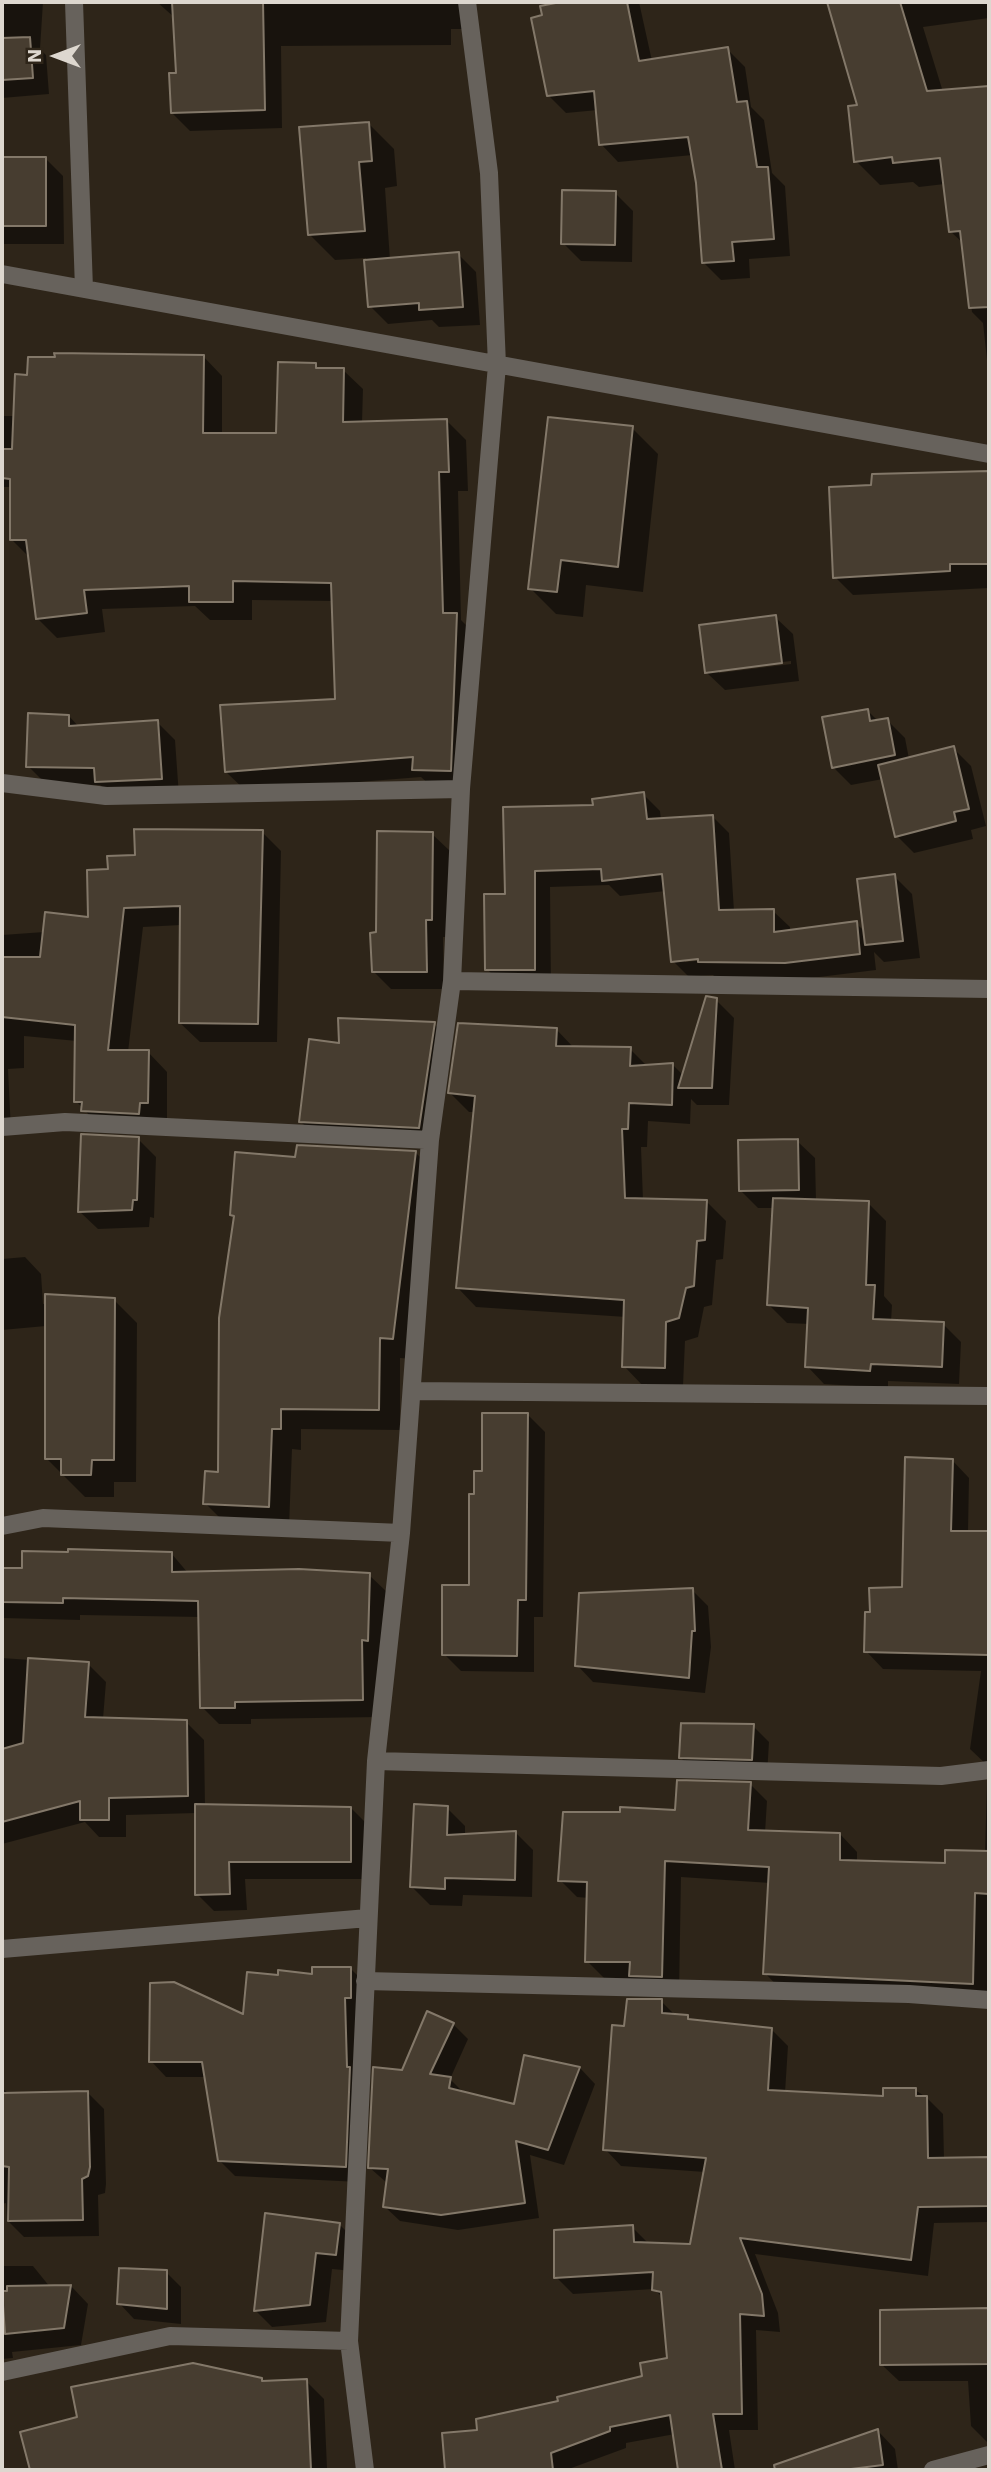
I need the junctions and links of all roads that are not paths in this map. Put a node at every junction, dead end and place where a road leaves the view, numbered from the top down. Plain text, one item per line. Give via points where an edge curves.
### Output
1 (74, 2) edge
2 (467, 2) edge
3 (2, 274) edge
4 (85, 289) junction
5 (497, 365) junction
6 (989, 454) edge
7 (2, 783) edge
8 (460, 789) junction
9 (452, 981) junction
10 (989, 989) edge
11 (2, 1127) edge
12 (430, 1140) junction
13 (412, 1391) junction
14 (989, 1396) edge
15 (2, 1526) edge
16 (401, 1533) junction
17 (376, 1761) junction
18 (989, 1770) edge
19 (368, 1918) junction
20 (2, 1949) edge
21 (365, 1981) junction
22 (989, 2000) edge
23 (349, 2341) junction
24 (2, 2372) edge
25 (989, 2455) edge
26 (365, 2470) edge
27 (933, 2470) edge

1 - 4 street
2 - 5 street via 489,173
3 - 4 street
4 - 5 street
5 - 6 street
5 - 8 street
7 - 8 street via 106,796
8 - 9 street
9 - 10 street
9 - 12 street
11 - 12 street via 65,1122
12 - 13 street
13 - 14 street
13 - 16 street
15 - 16 street via 43,1518
16 - 17 street
17 - 18 street via 941,1776
17 - 19 street
19 - 20 street
19 - 21 street
21 - 22 street via 909,1994
21 - 23 street
23 - 24 street via 170,2336
23 - 26 street
25 - 27 street

